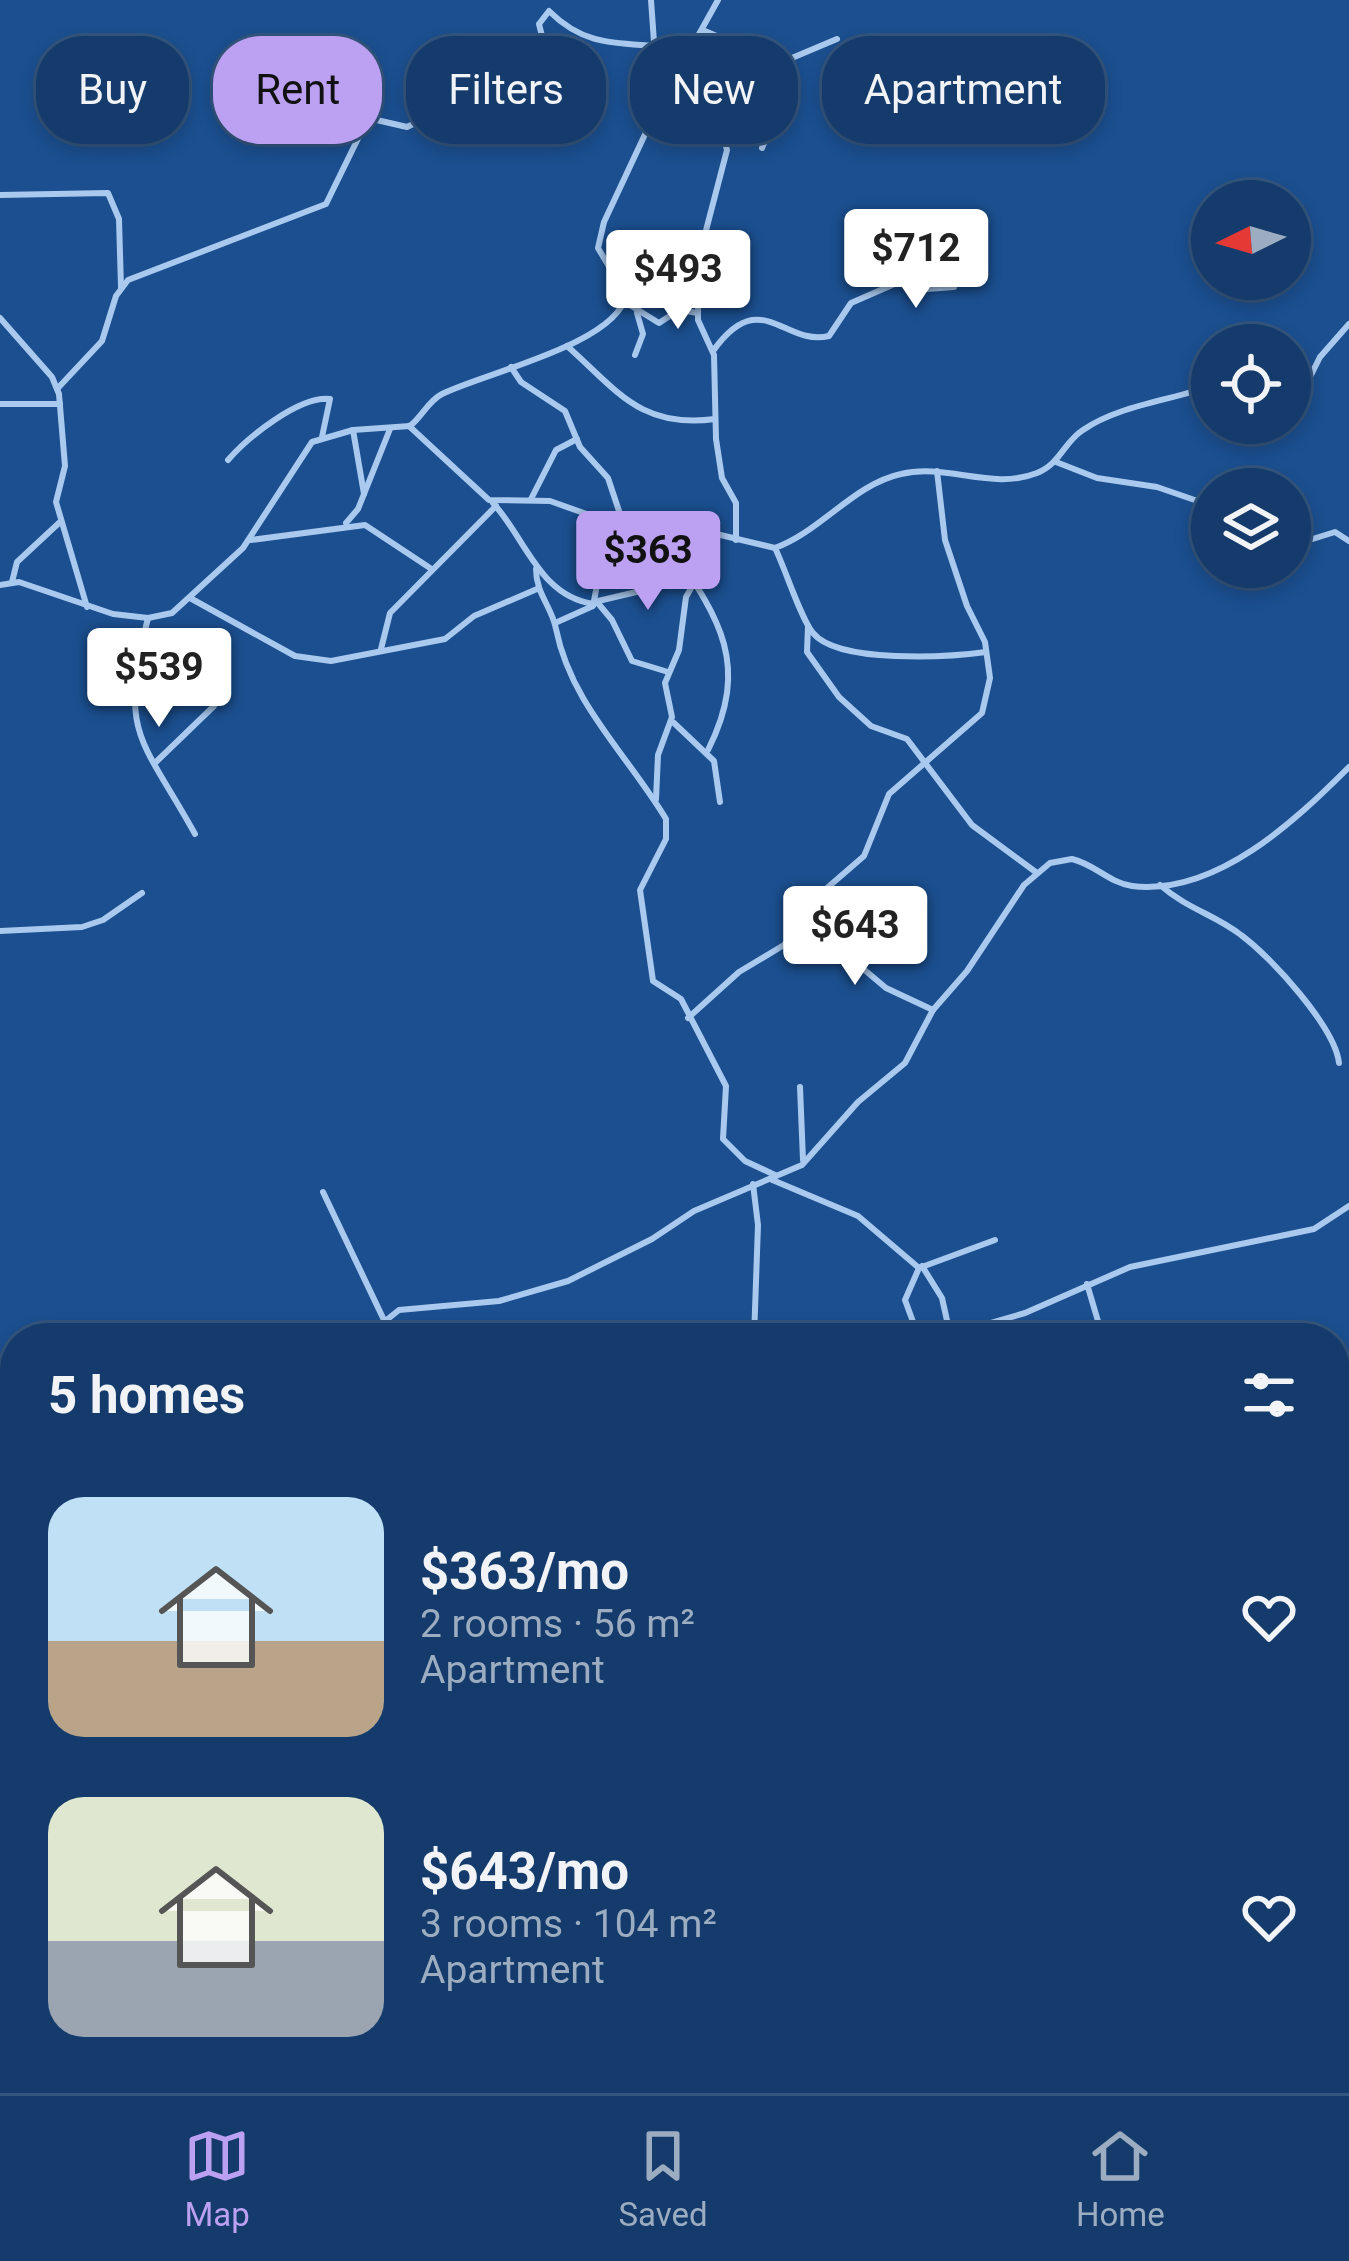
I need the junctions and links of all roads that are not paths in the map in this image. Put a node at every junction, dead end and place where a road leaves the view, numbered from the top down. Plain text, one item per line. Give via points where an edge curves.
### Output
1 (651, 0) edge
2 (718, 0) edge
3 (705, 31) junction
4 (654, 36) edge
5 (702, 36) edge
6 (717, 36) edge
7 (630, 41) edge
8 (641, 144) edge
9 (725, 144) edge
10 (764, 144) edge
11 (762, 148) dead end
12 (0, 195) edge
13 (915, 251) dead end
14 (899, 282) junction
15 (121, 286) junction
16 (954, 287) dead end
17 (625, 302) junction
18 (637, 313) junction
19 (698, 313) junction
20 (0, 318) edge
21 (1349, 324) edge
22 (567, 346) junction
23 (713, 351) junction
24 (635, 355) dead end
25 (511, 366) junction
26 (1311, 375) edge
27 (57, 389) junction
28 (1191, 393) edge
29 (0, 404) edge
30 (59, 404) junction
31 (715, 418) junction
32 (409, 426) junction
33 (390, 429) junction
34 (353, 430) junction
35 (322, 437) junction
36 (577, 439) junction
37 (228, 460) dead end
38 (1056, 462) junction
39 (937, 470) junction
40 (364, 494) junction
41 (531, 499) junction
42 (1191, 499) edge
43 (493, 503) junction
44 (621, 517) junction
45 (61, 521) junction
46 (654, 524) junction
47 (341, 525) junction
48 (1311, 539) edge
49 (736, 540) junction
50 (248, 541) junction
51 (1349, 541) edge
52 (775, 548) junction
53 (2, 563) edge
54 (13, 568) junction
55 (430, 568) junction
56 (536, 569) junction
57 (693, 581) junction
58 (12, 582) junction
59 (0, 585) edge
60 (537, 589) junction
61 (190, 598) junction
62 (595, 603) junction
63 (87, 607) junction
64 (148, 618) junction
65 (555, 623) junction
66 (808, 626) junction
67 (381, 649) junction
68 (987, 652) junction
69 (668, 672) junction
70 (214, 706) dead end
71 (672, 720) junction
72 (708, 750) junction
73 (155, 764) junction
74 (924, 765) junction
75 (1349, 767) edge
76 (656, 802) junction
77 (720, 802) dead end
78 (194, 834) dead end
79 (1037, 873) junction
80 (1160, 885) junction
81 (142, 893) dead end
82 (0, 931) edge
83 (790, 940) junction
84 (933, 1010) junction
85 (688, 1018) junction
86 (1339, 1063) dead end
87 (800, 1088) dead end
88 (803, 1163) junction
89 (771, 1176) junction
90 (753, 1184) junction
91 (323, 1192) dead end
92 (1349, 1206) edge
93 (995, 1240) dead end
94 (920, 1266) junction
95 (1088, 1284) junction
96 (383, 1319) junction
97 (379, 1323) edge
98 (755, 1323) edge
99 (912, 1323) edge
100 (948, 1323) edge
101 (989, 1323) edge
102 (1099, 1323) edge

1 - 4 street
2 - 3 street
3 - 5 street
3 - 6 street
7 - 15 street via 585,39 549,10 521,90 495,85 406,127 368,118 326,204
8 - 17 street via 599,239
9 - 19 street via 698,261
10 - 11 street
12 - 15 street via 108,193 119,219
13 - 14 street
14 - 16 street via 914,290
14 - 23 street via 851,303 836,333 824,338 751,321 729,329
15 - 27 street via 102,341
17 - 18 street
17 - 22 street
18 - 19 street via 658,323 683,308
18 - 24 street via 643,334
19 - 23 street via 700,335
20 - 27 street
21 - 26 street
22 - 25 street
22 - 31 street via 618,398 644,412
23 - 31 street
25 - 32 street via 436,397
25 - 36 street via 520,382 565,412
27 - 30 street
28 - 38 street via 1097,422
29 - 30 street
30 - 45 street
31 - 49 street via 722,478 736,503
32 - 33 street
32 - 43 street
33 - 34 street
33 - 40 street
34 - 35 street
34 - 40 street
35 - 37 street via 330,399 313,398 248,437
35 - 50 street via 308,446
36 - 41 street via 556,450
36 - 44 street via 608,478
38 - 39 street via 1014,479
38 - 42 street
39 - 52 street via 888,478
39 - 68 street via 946,540
40 - 47 street
41 - 43 street
41 - 44 street
43 - 55 street
43 - 56 street
44 - 46 street
45 - 54 street
45 - 63 street
46 - 49 street
46 - 57 street
46 - 62 street via 602,559
47 - 50 street
47 - 55 street via 375,529
48 - 51 street via 1335,532
49 - 52 street
50 - 61 street
52 - 66 street
53 - 54 street
54 - 58 street
55 - 67 street via 390,613
56 - 60 street
56 - 62 street via 568,596
57 - 62 street
57 - 69 street
57 - 72 street via 731,662 725,713
58 - 59 street
58 - 63 street
60 - 65 street
60 - 67 street via 445,638
61 - 64 street
61 - 67 street via 295,656 331,661
62 - 65 street
62 - 69 street via 632,661
63 - 64 street
64 - 73 street via 131,712
65 - 76 street via 579,696
66 - 68 street via 825,644 900,656
66 - 74 street via 807,652 839,698 871,726 907,740
68 - 74 street via 982,712
69 - 71 street via 663,695
70 - 73 street
71 - 72 street via 685,739
71 - 76 street via 658,754
72 - 77 street via 721,779
73 - 78 street
74 - 79 street via 972,824
74 - 83 street via 889,794 864,856 827,888
75 - 80 street via 1246,858
76 - 85 street via 668,829 643,878 642,922 653,981 681,1000
79 - 80 street via 1072,859 1126,885
79 - 84 street
80 - 86 street via 1263,955 1330,1034
81 - 82 street via 82,927
83 - 84 street via 848,956 886,988
83 - 85 street
84 - 88 street via 905,1063
85 - 89 street via 727,1086 723,1139
87 - 88 street
88 - 89 street
89 - 90 street
89 - 94 street via 858,1216
90 - 96 street via 553,1286 499,1301 412,1306
90 - 98 street
91 - 96 street
92 - 95 street via 1314,1229 1152,1261
93 - 94 street
94 - 99 street via 905,1306
94 - 100 street
95 - 101 street
95 - 102 street
96 - 97 street

